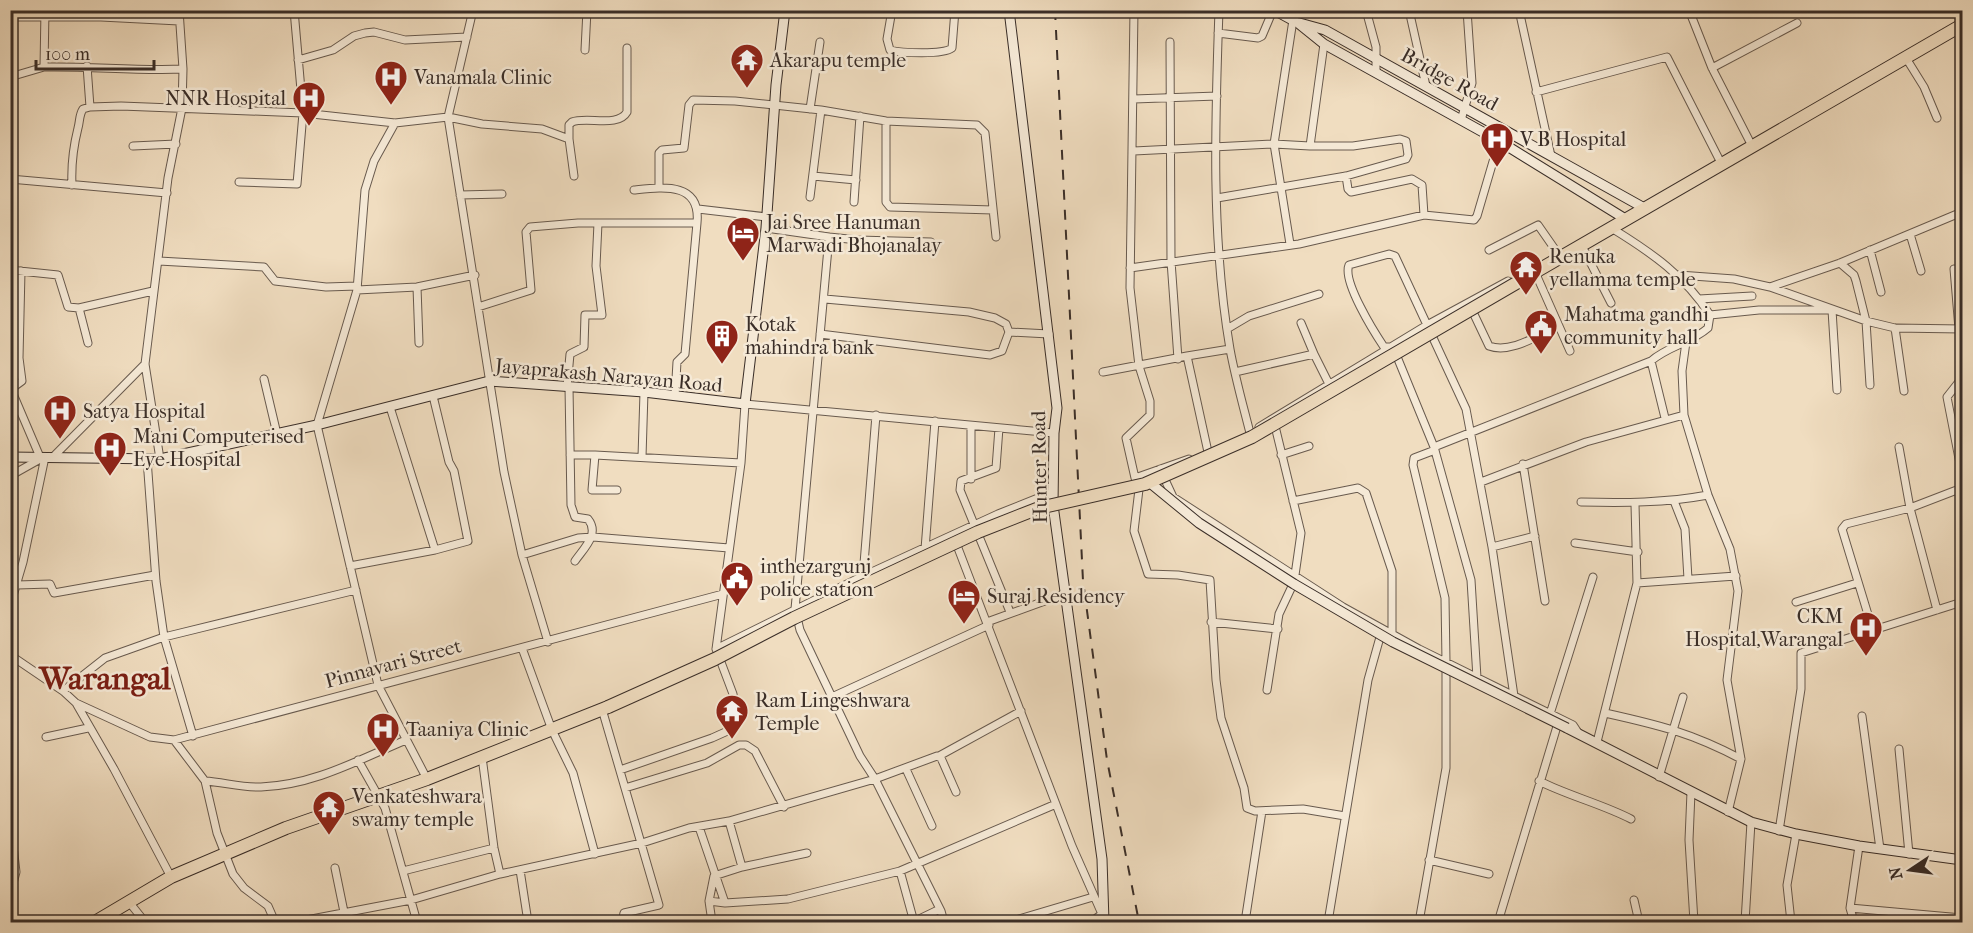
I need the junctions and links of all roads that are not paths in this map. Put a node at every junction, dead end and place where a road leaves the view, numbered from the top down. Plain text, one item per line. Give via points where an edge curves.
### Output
1 (179, 10) edge
2 (294, 10) edge
3 (473, 10) edge
4 (587, 10) edge
5 (785, 10) edge
6 (892, 10) edge
7 (956, 10) edge
8 (1009, 10) edge
9 (1134, 10) edge
10 (1219, 10) edge
11 (1274, 10) edge
12 (1366, 10) edge
13 (1408, 10) edge
14 (1467, 10) edge
15 (1519, 10) edge
16 (1689, 10) edge
17 (45, 14) edge
18 (10, 17) edge
19 (179, 21) junction
20 (1294, 21) junction
21 (1797, 23) dead end
22 (1962, 25) edge
23 (1218, 33) junction
24 (467, 37) junction
25 (820, 42) dead end
26 (1170, 42) dead end
27 (1324, 44) junction
28 (627, 48) dead end
29 (585, 50) dead end
30 (1377, 58) junction
31 (1906, 58) junction
32 (298, 60) junction
33 (87, 66) junction
34 (44, 67) junction
35 (1712, 68) junction
36 (183, 69) junction
37 (1376, 72) junction
38 (10, 77) edge
39 (1426, 86) junction
40 (1536, 92) junction
41 (1216, 96) junction
42 (1172, 98) junction
43 (1134, 99) junction
44 (90, 107) junction
45 (777, 107) junction
46 (182, 108) junction
47 (1466, 109) junction
48 (810, 110) junction
49 (821, 110) junction
50 (303, 113) junction
51 (860, 116) junction
52 (448, 117) junction
53 (1937, 118) dead end
54 (1461, 120) junction
55 (886, 121) junction
56 (395, 123) junction
57 (569, 139) junction
58 (1499, 141) junction
59 (176, 144) junction
60 (1274, 144) junction
61 (1216, 145) junction
62 (132, 146) dead end
63 (1310, 146) junction
64 (1752, 146) junction
65 (1173, 147) junction
66 (1134, 151) junction
67 (1551, 156) junction
68 (1721, 163) junction
69 (574, 176) dead end
70 (813, 176) junction
71 (1346, 176) junction
72 (10, 179) edge
73 (856, 180) junction
74 (239, 182) dead end
75 (72, 185) junction
76 (1280, 186) junction
77 (659, 188) junction
78 (634, 190) dead end
79 (167, 193) junction
80 (502, 194) dead end
81 (460, 195) junction
82 (810, 197) dead end
83 (1217, 198) junction
84 (854, 202) dead end
85 (1646, 208) junction
86 (698, 209) junction
87 (993, 210) junction
88 (1962, 212) edge
89 (1424, 215) junction
90 (767, 218) junction
91 (1627, 220) junction
92 (598, 223) junction
93 (697, 223) junction
94 (766, 228) junction
95 (1614, 229) junction
96 (1910, 234) junction
97 (829, 237) junction
98 (996, 237) dead end
99 (931, 242) dead end
100 (1290, 244) junction
101 (1582, 246) junction
102 (1489, 250) dead end
103 (1870, 250) junction
104 (1219, 255) junction
105 (1561, 258) junction
106 (159, 261) junction
107 (1171, 261) junction
108 (1840, 263) junction
109 (1548, 265) junction
110 (1130, 268) junction
111 (1954, 269) dead end
112 (10, 270) edge
113 (21, 271) junction
114 (1921, 271) dead end
115 (1533, 273) junction
116 (475, 275) junction
117 (1679, 275) junction
118 (417, 287) junction
119 (1770, 287) junction
120 (357, 288) junction
121 (153, 291) junction
122 (1881, 292) dead end
123 (1319, 294) dead end
124 (1752, 296) dead end
125 (825, 299) junction
126 (1699, 299) junction
127 (1469, 303) junction
128 (1611, 303) dead end
129 (478, 307) junction
130 (79, 308) junction
131 (1832, 310) junction
132 (1710, 315) junction
133 (1866, 321) junction
134 (1301, 323) dead end
135 (1427, 326) junction
136 (1559, 326) junction
137 (1895, 328) junction
138 (1227, 329) junction
139 (1961, 329) edge
140 (1010, 332) junction
141 (820, 334) junction
142 (1049, 334) junction
143 (20, 341) junction
144 (10, 342) edge
145 (1686, 342) junction
146 (88, 343) dead end
147 (420, 343) dead end
148 (1393, 347) junction
149 (1230, 349) junction
150 (1570, 351) dead end
151 (1314, 354) junction
152 (1187, 356) junction
153 (1178, 359) junction
154 (1652, 361) junction
155 (145, 364) junction
156 (1139, 366) junction
157 (1103, 372) dead end
158 (1235, 372) junction
159 (1962, 378) edge
160 (264, 379) dead end
161 (489, 381) junction
162 (1329, 384) junction
163 (1870, 385) dead end
164 (568, 387) junction
165 (1837, 390) dead end
166 (645, 392) junction
167 (1904, 392) dead end
168 (433, 396) junction
169 (675, 396) junction
170 (745, 404) junction
171 (390, 407) junction
172 (814, 411) junction
173 (876, 415) junction
174 (1684, 415) junction
175 (1273, 417) junction
176 (1665, 418) junction
177 (935, 421) junction
178 (317, 425) junction
179 (971, 426) junction
180 (999, 428) junction
181 (1471, 432) junction
182 (1054, 433) junction
183 (1250, 433) junction
184 (277, 434) junction
185 (1309, 446) dead end
186 (1899, 447) dead end
187 (1435, 448) junction
188 (1208, 452) junction
189 (570, 455) junction
190 (595, 455) junction
191 (1281, 455) junction
192 (10, 457) edge
193 (46, 457) junction
194 (642, 457) junction
195 (147, 459) junction
196 (160, 459) junction
197 (741, 463) junction
198 (1523, 464) junction
199 (1160, 469) junction
200 (1962, 474) edge
201 (10, 476) edge
202 (1135, 478) junction
203 (971, 479) junction
204 (1149, 482) junction
205 (1481, 482) junction
206 (1962, 488) edge
207 (616, 490) dead end
208 (1053, 492) junction
209 (1707, 495) junction
210 (1293, 501) junction
211 (1674, 501) junction
212 (1581, 502) dead end
213 (1635, 504) junction
214 (1910, 508) junction
215 (975, 525) junction
216 (953, 535) junction
217 (1535, 536) junction
218 (593, 537) junction
219 (1575, 543) dead end
220 (1492, 547) junction
221 (729, 548) junction
222 (925, 549) junction
223 (435, 550) junction
224 (1638, 552) junction
225 (522, 555) junction
226 (575, 561) dead end
227 (350, 566) junction
228 (155, 575) junction
229 (1295, 575) junction
230 (863, 576) junction
231 (1736, 576) junction
232 (1593, 577) dead end
233 (1688, 579) junction
234 (1638, 583) junction
235 (1857, 583) junction
236 (17, 585) junction
237 (356, 590) junction
238 (723, 594) junction
239 (1064, 594) junction
240 (1545, 601) dead end
241 (1796, 602) dead end
242 (1962, 602) edge
243 (10, 606) edge
244 (795, 609) junction
245 (1936, 610) junction
246 (1010, 612) junction
247 (1211, 622) junction
248 (988, 623) junction
249 (1278, 629) junction
250 (1383, 630) junction
251 (1873, 631) junction
252 (1392, 634) junction
253 (10, 636) edge
254 (164, 637) junction
255 (548, 642) junction
256 (522, 648) junction
257 (716, 649) junction
258 (11, 655) edge
259 (1446, 662) junction
260 (1478, 678) junction
261 (378, 685) junction
262 (1268, 690) dead end
263 (63, 691) junction
264 (834, 696) junction
265 (1514, 696) junction
266 (1683, 697) dead end
267 (76, 703) junction
268 (605, 708) junction
269 (1021, 711) junction
270 (1605, 713) junction
271 (1550, 714) junction
272 (1862, 716) dead end
273 (1558, 723) junction
274 (88, 728) junction
275 (1674, 728) junction
276 (552, 730) junction
277 (1579, 734) junction
278 (193, 736) junction
279 (46, 737) dead end
280 (174, 740) junction
281 (406, 740) junction
282 (1596, 742) junction
283 (1899, 749) dead end
284 (939, 756) junction
285 (482, 757) junction
286 (1740, 759) junction
287 (358, 760) junction
288 (906, 769) junction
289 (620, 770) junction
290 (1659, 777) junction
291 (427, 778) junction
292 (875, 779) junction
293 (205, 781) junction
294 (1539, 781) junction
295 (625, 788) junction
296 (956, 792) dead end
297 (1691, 792) junction
298 (379, 796) junction
299 (1056, 804) junction
300 (784, 807) junction
301 (1262, 811) junction
302 (1728, 812) junction
303 (1345, 816) junction
304 (1631, 819) dead end
305 (10, 820) edge
306 (729, 821) junction
307 (1751, 822) junction
308 (932, 826) dead end
309 (699, 827) junction
310 (1779, 831) junction
311 (1796, 834) junction
312 (642, 843) junction
313 (1859, 846) junction
314 (494, 848) junction
315 (1880, 849) junction
316 (807, 853) dead end
317 (594, 854) junction
318 (1909, 854) junction
319 (227, 855) junction
320 (1429, 860) junction
321 (1962, 861) edge
322 (917, 865) junction
323 (742, 867) junction
324 (334, 868) dead end
325 (519, 870) junction
326 (900, 870) junction
327 (403, 871) junction
328 (500, 874) junction
329 (1489, 874) dead end
330 (714, 876) junction
331 (171, 877) junction
332 (10, 894) edge
333 (1093, 897) junction
334 (411, 900) junction
335 (1634, 900) dead end
336 (709, 901) junction
337 (129, 902) junction
338 (725, 903) junction
339 (1850, 908) junction
340 (940, 909) junction
341 (344, 912) junction
342 (1104, 919) edge
343 (1962, 919) edge
344 (95, 922) edge
345 (145, 922) edge
346 (275, 922) edge
347 (296, 922) edge
348 (417, 922) edge
349 (528, 922) edge
350 (622, 922) edge
351 (712, 922) edge
352 (913, 922) edge
353 (944, 922) edge
354 (1009, 922) edge
355 (1091, 922) edge
356 (1245, 922) edge
357 (1328, 922) edge
358 (1419, 922) edge
359 (1498, 922) edge
360 (1639, 922) edge
361 (1694, 922) edge
362 (1745, 922) edge
363 (1791, 922) edge
364 (1854, 922) edge

1 - 19 street
2 - 32 street
3 - 24 street
4 - 29 street
5 - 45 street, Jayaprakash Narayan Road
6 - 7 street via 887,39 890,50 937,52 952,48
8 - 142 street, Hunter Road
9 - 43 street
10 - 23 street
11 - 20 street, Bridge Road
11 - 23 street via 1258,38
12 - 30 street
13 - 39 street
14 - 47 street via 1472,83
15 - 40 street
16 - 35 street
17 - 18 street
17 - 19 street
17 - 34 street
19 - 36 street
20 - 27 street, Bridge Road
20 - 30 street, Bridge Road via 1324,30
20 - 60 street
21 - 35 street
22 - 31 highway
23 - 41 street
24 - 32 street via 405,40 365,33 333,50
24 - 52 street
25 - 48 street
26 - 42 street
27 - 37 street, Bridge Road
27 - 63 street
28 - 57 street via 625,117 572,122
30 - 37 street
30 - 39 street, Bridge Road
31 - 53 street
31 - 64 highway
32 - 50 street
33 - 34 street
33 - 36 street via 150,71
33 - 44 street
34 - 38 street
35 - 64 street
36 - 46 street
37 - 54 street, Bridge Road
39 - 47 street, Bridge Road
40 - 67 street
40 - 68 street via 1667,57
41 - 42 street
41 - 61 street
42 - 43 street
42 - 65 street
43 - 66 street
44 - 46 street
44 - 75 street via 80,114 74,137
45 - 48 street
45 - 77 street via 735,101 690,101 684,148 659,153
45 - 90 street, Jayaprakash Narayan Road
46 - 50 street
46 - 59 street
47 - 54 street
47 - 67 street, Bridge Road
48 - 49 street
49 - 51 street
49 - 70 street
50 - 56 street
50 - 74 street via 297,184
51 - 55 street
51 - 73 street
52 - 56 street
52 - 57 street via 542,129
52 - 81 street
54 - 58 street, Bridge Road
55 - 87 street via 981,128 985,133
55 - 87 street via 886,202 890,207
56 - 120 street via 374,161 365,190
57 - 69 street
58 - 89 street via 1474,220
58 - 91 street, Bridge Road
59 - 62 street
59 - 79 street
60 - 61 street
60 - 63 street
60 - 76 street
61 - 65 street
61 - 83 street
63 - 71 street via 1406,141 1406,159
64 - 68 highway
65 - 66 street
65 - 107 street
66 - 110 street
67 - 85 street, Bridge Road
68 - 85 highway
70 - 73 street
70 - 82 street
71 - 76 street
71 - 89 street via 1351,192 1418,180 1422,185
72 - 75 street
73 - 84 street
75 - 79 street
76 - 83 street
76 - 100 street
77 - 78 street
77 - 86 street via 688,193
79 - 106 street
80 - 81 street
81 - 116 street
83 - 104 street
85 - 91 highway
86 - 90 street
86 - 93 street
87 - 98 street
88 - 96 street
89 - 100 street
90 - 94 street, Jayaprakash Narayan Road
91 - 95 highway
92 - 93 street
92 - 129 street via 530,227 525,232 531,290
92 - 164 street via 596,266 602,315 585,315 584,347 570,354
93 - 169 street via 688,333 685,354 677,362
94 - 97 street
94 - 170 street, Jayaprakash Narayan Road
95 - 101 highway
95 - 117 street
96 - 103 street
96 - 114 street
97 - 99 street
97 - 125 street
100 - 104 street
101 - 105 highway
101 - 128 street
102 - 105 street via 1538,225
103 - 108 street
103 - 122 street
104 - 107 street
104 - 138 street
105 - 109 highway
106 - 120 street via 264,267 275,281
106 - 121 street
107 - 110 street
107 - 153 street
108 - 119 street
108 - 133 street via 1854,275
109 - 115 highway
109 - 127 street via 1523,272
110 - 156 street
111 - 139 street
112 - 113 street
113 - 130 street via 58,275 68,307
113 - 143 street
115 - 136 street
115 - 204 highway, bridge via 1252,437
116 - 118 street
116 - 129 street
117 - 119 street via 1734,279
117 - 126 street
118 - 120 street
118 - 147 street
119 - 131 street
120 - 178 street
121 - 130 street
121 - 155 street
123 - 138 street via 1249,316
124 - 126 street
125 - 140 street via 969,312 995,318 1006,324
125 - 141 street
126 - 132 street
127 - 135 street
127 - 136 street via 1489,346 1498,350
129 - 161 street
130 - 146 street
131 - 132 street
131 - 133 street
131 - 165 street
132 - 145 street via 1708,328
133 - 137 street
133 - 163 street
134 - 151 street
135 - 148 street
135 - 148 street via 1395,256 1389,254 1349,265 1354,296 1384,347
135 - 181 street via 1466,409
136 - 150 street
137 - 139 street
137 - 167 street
138 - 149 street
140 - 141 street via 1002,351 990,356
140 - 142 street
141 - 172 street
142 - 182 street, Hunter Road via 1058,417
143 - 144 street
143 - 193 street via 22,381 11,389
145 - 154 street
145 - 174 street via 1682,371
148 - 162 street
148 - 187 street
149 - 152 street
149 - 158 street
151 - 158 street
151 - 162 street
152 - 153 street
152 - 188 street
153 - 156 street
154 - 176 street
154 - 181 street
155 - 193 street
155 - 196 street
156 - 157 street
156 - 202 street via 1150,415 1126,438
158 - 183 street
159 - 200 street via 1947,397
160 - 184 street
161 - 164 street, Jayaprakash Narayan Road
161 - 168 street, Jayaprakash Narayan Road
161 - 225 street
162 - 175 street
164 - 166 street, Jayaprakash Narayan Road
164 - 189 street
166 - 169 street, Jayaprakash Narayan Road
166 - 194 street
168 - 171 street, Jayaprakash Narayan Road
168 - 223 street via 468,541
169 - 170 street, Jayaprakash Narayan Road
170 - 172 street
170 - 197 street
171 - 178 street, Jayaprakash Narayan Road
171 - 223 street
172 - 173 street
172 - 244 street
173 - 177 street
173 - 230 street
174 - 176 street
174 - 209 street
175 - 183 street
175 - 191 street
176 - 198 street
177 - 179 street
177 - 222 street
178 - 184 street, Jayaprakash Narayan Road
178 - 227 street
179 - 180 street
179 - 203 street
180 - 182 street
180 - 203 street via 996,468
181 - 187 street
181 - 205 street
182 - 208 street, Hunter Road
183 - 188 street
184 - 196 street, Jayaprakash Narayan Road
185 - 191 street
186 - 214 street
187 - 259 street via 1414,458 1413,465 1445,598
187 - 260 street via 1471,580
188 - 199 street
189 - 190 street
189 - 218 street via 573,515 588,519
190 - 194 street
190 - 207 street via 592,490
191 - 210 street
192 - 193 street, Jayaprakash Narayan Road
193 - 195 street, Jayaprakash Narayan Road
193 - 201 street
193 - 236 street
194 - 197 street
195 - 196 street, Jayaprakash Narayan Road
195 - 228 street
197 - 221 street
198 - 205 street
198 - 217 street
199 - 202 street
199 - 229 street via 1173,497
202 - 247 street via 1140,480 1140,490 1134,531 1149,574 1210,580
203 - 215 street via 961,481 960,490
204 - 268 highway, bridge via 1039,508 978,532
204 - 273 street, bridge via 1199,523 1323,601 1393,642
205 - 220 street
206 - 214 street
208 - 215 street
208 - 239 street, Hunter Road
209 - 211 street
209 - 231 street via 1730,549
210 - 229 street via 1301,533
210 - 252 street via 1359,488 1366,493 1392,571
211 - 213 street
211 - 233 street via 1685,529
212 - 213 street
213 - 224 street
214 - 235 street via 1843,526
214 - 245 street
215 - 216 street
215 - 246 street
216 - 222 street
216 - 248 street
217 - 220 street
217 - 240 street
218 - 221 street
218 - 225 street
218 - 226 street
219 - 224 street
220 - 265 street
221 - 238 street
222 - 230 street
223 - 227 street
224 - 234 street
225 - 255 street
227 - 237 street
228 - 236 street via 54,593 50,584
228 - 254 street
229 - 249 street via 1279,614
229 - 250 street
230 - 244 street
231 - 233 street
231 - 286 street via 1738,598 1727,680
232 - 271 street
233 - 234 street
234 - 270 street
235 - 241 street
235 - 251 street
236 - 243 street
237 - 254 street
237 - 261 street
238 - 255 street, Pinnavari Street
238 - 257 street
239 - 246 street
239 - 342 street, Hunter Road via 1102,859
242 - 245 street
244 - 257 street
244 - 264 street via 800,630
245 - 251 street
246 - 248 street
247 - 249 street
247 - 301 street via 1221,718 1247,808
248 - 264 street
248 - 269 street
249 - 262 street
250 - 252 street
250 - 303 street via 1368,680
251 - 310 street via 1800,654 1801,689
252 - 259 street
253 - 258 street
254 - 263 street via 105,658
254 - 278 street
255 - 256 street, Pinnavari Street
256 - 261 street, Pinnavari Street
256 - 276 street
257 - 289 street via 737,713 732,729
258 - 263 street
259 - 260 street
259 - 320 street via 1446,768
260 - 265 street
261 - 278 street, Pinnavari Street
261 - 281 street
263 - 267 street
264 - 292 street via 860,756
265 - 271 street
266 - 275 street
267 - 274 street
267 - 280 street, Pinnavari Street via 150,738
268 - 276 highway
268 - 289 street
269 - 284 street
269 - 299 street
270 - 275 street
270 - 282 street
271 - 277 street via 1573,725
272 - 315 street
273 - 277 street, bridge
273 - 294 street
274 - 279 street
274 - 331 street
275 - 286 street
275 - 290 street
276 - 285 highway
276 - 317 street via 573,773
277 - 282 street
278 - 280 street, Pinnavari Street
280 - 293 street
281 - 287 street
281 - 291 street
282 - 290 street
283 - 318 street
284 - 288 street
284 - 296 street
285 - 291 highway
285 - 314 street
286 - 302 street
287 - 293 street via 297,784 258,787
287 - 298 street
288 - 292 street
288 - 308 street
289 - 295 street
290 - 297 street
291 - 298 highway
292 - 300 street
292 - 322 street
293 - 319 street via 217,833
294 - 304 street
294 - 359 street
295 - 300 street via 707,763 746,745 755,751
295 - 312 street
297 - 302 street
297 - 361 street via 1689,840
298 - 319 highway via 286,828
298 - 327 street
299 - 322 street
299 - 333 street
300 - 306 street
301 - 303 street via 1303,809
301 - 356 street
302 - 307 street
303 - 357 street
305 - 332 street via 16,872
306 - 309 street
306 - 323 street
307 - 310 street
307 - 362 street
309 - 312 street
309 - 330 street
310 - 311 street
311 - 313 street
311 - 363 street via 1787,885
312 - 317 street
312 - 350 street via 659,905 624,913
313 - 315 street
313 - 339 street
314 - 327 street
314 - 328 street
315 - 318 street
316 - 323 street
317 - 325 street
318 - 321 street
319 - 331 highway
319 - 346 street via 233,874 268,906
320 - 329 street
320 - 358 street
322 - 326 street
322 - 340 street
323 - 330 street
324 - 341 street
325 - 328 street
325 - 349 street
326 - 338 street via 788,898
326 - 352 street
327 - 334 street
328 - 334 street
330 - 336 street
330 - 338 street
331 - 337 highway
333 - 342 street
333 - 354 street
334 - 341 street
334 - 348 street
335 - 360 street
336 - 338 street
336 - 351 street
337 - 344 highway
337 - 345 street
339 - 343 street
339 - 364 street
340 - 352 street
340 - 353 street
341 - 347 street
342 - 355 street

